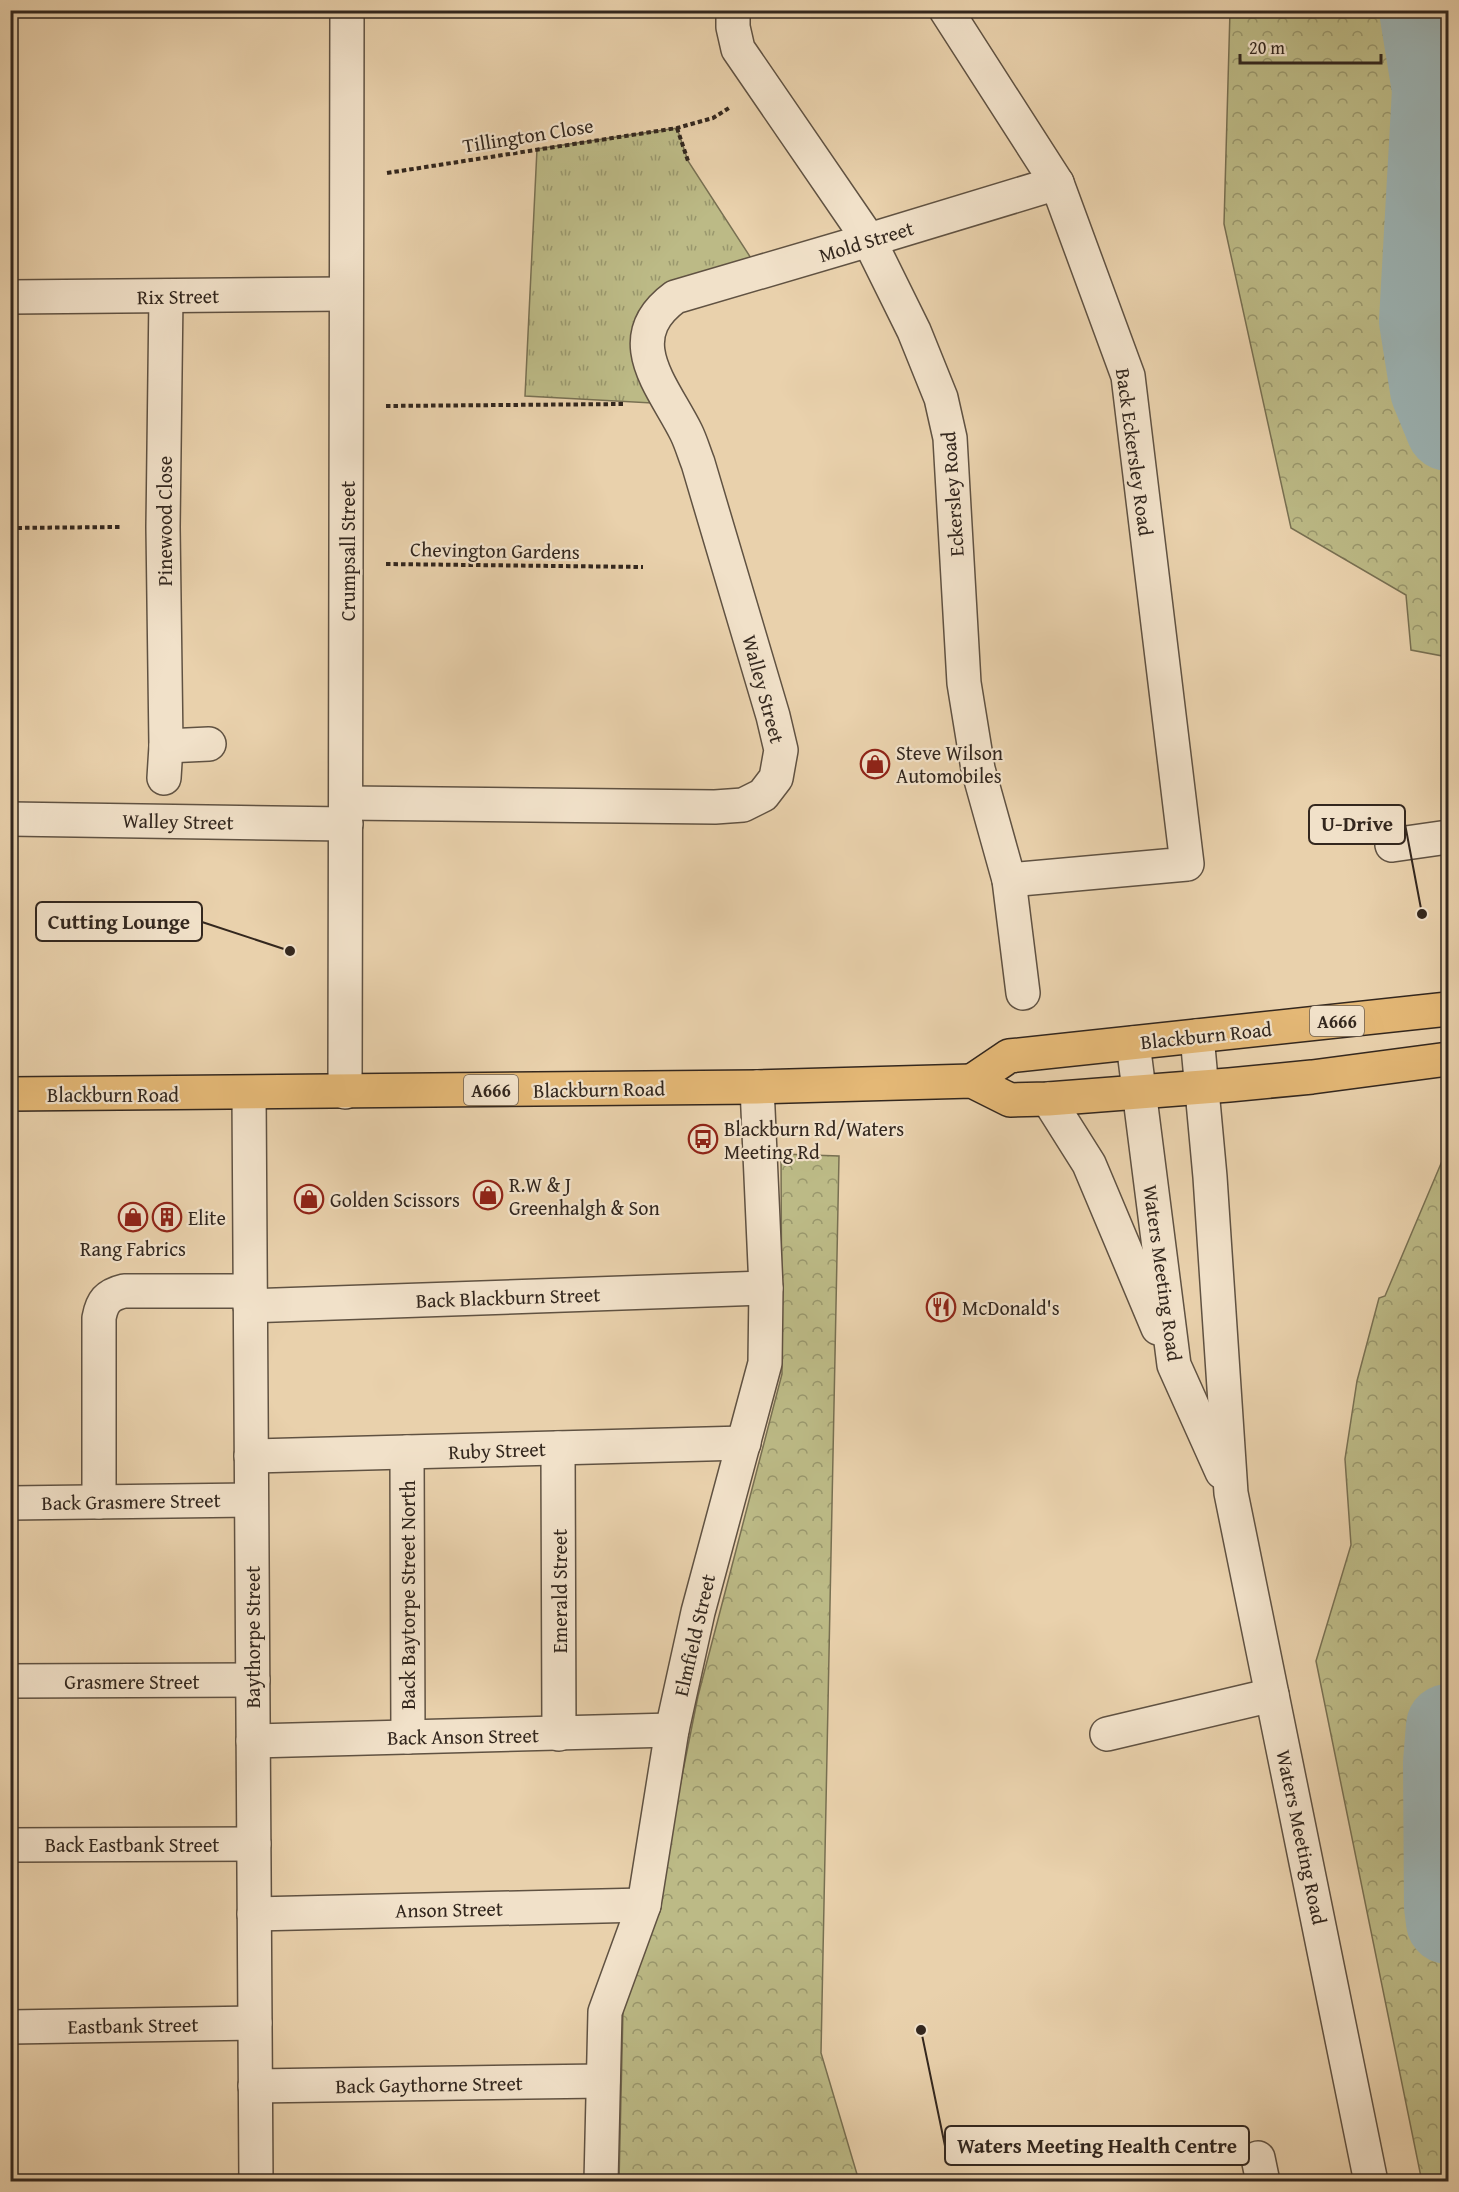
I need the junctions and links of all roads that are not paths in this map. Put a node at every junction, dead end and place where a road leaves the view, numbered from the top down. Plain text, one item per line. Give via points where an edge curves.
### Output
1 (347, 10) edge
2 (734, 10) edge
3 (946, 10) edge
4 (1057, 183) junction
5 (869, 240) junction
6 (346, 294) junction
7 (166, 296) junction
8 (10, 297) edge
9 (675, 297) joint
10 (209, 744) dead end
11 (346, 814) junction
12 (10, 819) edge
13 (1449, 837) edge
14 (1392, 845) dead end
15 (1009, 880) junction
16 (1023, 993) dead end
17 (1449, 1009) edge
18 (1197, 1036) junction
19 (1133, 1043) junction
20 (1449, 1059) edge
21 (972, 1081) junction
22 (757, 1087) junction
23 (1202, 1087) junction
24 (1139, 1091) junction
25 (345, 1092) junction
26 (249, 1093) junction
27 (10, 1094) edge
28 (1048, 1099) junction
29 (766, 1288) junction
30 (250, 1298) junction
31 (1174, 1365) junction
32 (744, 1443) junction
33 (558, 1448) junction
34 (407, 1452) junction
35 (251, 1456) junction
36 (1231, 1493) junction
37 (251, 1500) junction
38 (99, 1502) junction
39 (10, 1503) edge
40 (253, 1680) junction
41 (10, 1681) edge
42 (1272, 1695) junction
43 (672, 1730) junction
44 (559, 1734) junction
45 (1107, 1734) dead end
46 (408, 1737) junction
47 (253, 1741) junction
48 (254, 1844) junction
49 (10, 1845) edge
50 (644, 1905) junction
51 (254, 1914) junction
52 (255, 2023) junction
53 (10, 2027) edge
54 (603, 2081) junction
55 (255, 2086) junction
56 (256, 2181) edge
57 (601, 2181) edge
58 (1371, 2181) edge

1 - 6 street, Crumpsall Street
2 - 5 street, Eckersley Road via 738,49
3 - 4 street, Back Eckersley Road
4 - 5 street, Mold Street
4 - 15 street, Back Eckersley Road via 1128,376 1187,864
5 - 9 street, Mold Street
5 - 15 street, Eckersley Road via 914,331 941,398 950,438 964,683 978,770
6 - 7 street, Rix Street
6 - 11 street, Crumpsall Street
7 - 8 street, Rix Street
7 - 10 street, Pinewood Close via 165,762
9 - 11 street, Walley Street via 661,307 650,326 650,366 698,463 773,716 781,750 776,778 763,795 743,806
11 - 12 street, Walley Street
11 - 25 street, Crumpsall Street
13 - 14 street
15 - 16 street, Eckersley Road
17 - 18 highway, Blackburn Road / A666
18 - 19 highway, Blackburn Road / A666
18 - 23 street, Waters Meeting Road
19 - 21 highway, Blackburn Road / A666 via 1010,1056
19 - 24 street, Waters Meeting Road
20 - 23 highway, Blackburn Road / A666
21 - 22 highway, Blackburn Road / A666
21 - 28 highway, Blackburn Road / A666 via 1010,1100
22 - 25 highway, Blackburn Road / A666
22 - 29 street, Elmfield Street
23 - 24 highway, Blackburn Road / A666
23 - 36 street, Waters Meeting Road
24 - 28 highway, Blackburn Road / A666
24 - 31 street, Waters Meeting Road
25 - 26 highway, Blackburn Road / A666
26 - 27 highway, Blackburn Road / A666
26 - 30 street, Baythorpe Street
28 - 31 street via 1089,1164
29 - 30 street, Back Blackburn Street
29 - 32 street, Elmfield Street via 765,1364
30 - 35 street, Baythorpe Street
30 - 38 street, Back Blackburn Street via 124,1291 106,1298 99,1318
31 - 36 street, Waters Meeting Road
32 - 33 street, Ruby Street
32 - 43 street, Elmfield Street via 698,1612
33 - 34 street, Ruby Street
33 - 44 street, Emerald Street
34 - 35 street, Ruby Street
34 - 46 street, Back Baytorpe Street North
35 - 37 street, Baythorpe Street
36 - 42 street, Waters Meeting Road
37 - 38 street, Back Grasmere Street
37 - 40 street, Baythorpe Street
38 - 39 street, Back Grasmere Street
40 - 41 street, Grasmere Street
40 - 47 street, Baythorpe Street
42 - 45 street
42 - 58 street, Waters Meeting Road
43 - 44 street, Back Anson Street
43 - 50 street, Elmfield Street
44 - 46 street, Back Anson Street
46 - 47 street, Back Anson Street
47 - 48 street, Baythorpe Street
48 - 49 street, Back Eastbank Street
48 - 51 street, Baythorpe Street
50 - 51 street, Anson Street
50 - 54 street, Elmfield Street via 605,2012
51 - 52 street, Baythorpe Street
52 - 53 street, Eastbank Street
52 - 55 street, Baythorpe Street
54 - 55 street, Back Gaythorne Street
54 - 57 street, Elmfield Street
55 - 56 street, Baythorpe Street

